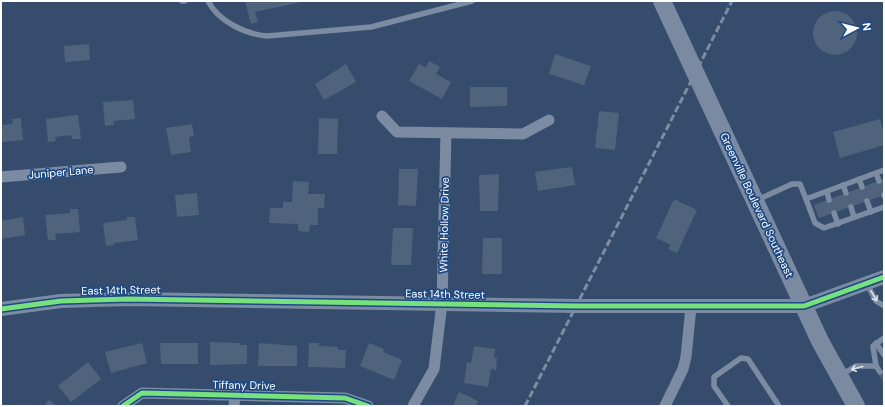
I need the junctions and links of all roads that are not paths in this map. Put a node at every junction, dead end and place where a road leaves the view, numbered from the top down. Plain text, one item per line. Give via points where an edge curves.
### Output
1 (182, 1) edge
2 (185, 1) edge
3 (208, 1) edge
4 (472, 1) edge
5 (662, 1) edge
6 (382, 116) dead end
7 (549, 120) dead end
8 (446, 133) junction
9 (121, 166) dead end
10 (884, 170) edge
11 (876, 173) junction
12 (1, 177) edge
13 (859, 179) junction
14 (879, 181) dead end
15 (844, 185) junction
16 (862, 187) dead end
17 (826, 192) junction
18 (846, 193) dead end
19 (806, 200) junction
20 (829, 200) dead end
21 (754, 201) junction
22 (867, 201) dead end
23 (851, 207) dead end
24 (884, 207) edge
25 (871, 212) junction
26 (834, 213) dead end
27 (854, 217) junction
28 (838, 224) junction
29 (884, 276) edge
30 (867, 283) junction
31 (442, 303) junction
32 (804, 306) junction
33 (884, 306) edge
34 (691, 307) junction
35 (1, 308) edge
36 (884, 338) edge
37 (876, 343) junction
38 (884, 355) edge
39 (876, 366) junction
40 (880, 372) dead end
41 (838, 376) junction
42 (235, 394) junction
43 (122, 406) edge
44 (234, 406) edge
45 (368, 406) edge
46 (412, 406) edge
47 (666, 406) edge
48 (728, 406) edge
49 (779, 406) edge
50 (856, 406) edge

1 - 2 lane
3 - 4 lane via 216,14 246,32 267,36 371,27
5 - 21 highway, Greenville Boulevard Southeast
6 - 8 street via 397,132
7 - 8 street via 523,134
8 - 31 street, White Hollow Drive
9 - 12 street, Juniper Lane
10 - 11 lane
11 - 13 lane
11 - 14 lane
13 - 15 lane
13 - 16 lane
15 - 17 lane
15 - 18 lane
17 - 19 lane
17 - 20 lane
19 - 21 lane via 800,184 792,184
19 - 28 lane via 814,223 824,228
21 - 32 highway, Greenville Boulevard Southeast
22 - 25 lane
23 - 27 lane
24 - 25 lane
25 - 27 lane
26 - 28 lane
27 - 28 lane
29 - 30 street, East 14th Street
30 - 32 street, East 14th Street
30 -> 33 lane via 876,302
31 - 34 street, East 14th Street
31 - 35 street, East 14th Street via 128,299 61,301
31 - 46 street, White Hollow Drive via 434,369
32 - 34 street, East 14th Street
32 - 41 highway, Greenville Boulevard Southeast
34 - 47 street via 683,370
36 - 37 lane
37 - 38 lane
37 - 39 lane via 873,346
39 - 40 lane
39 -> 41 lane via 856,366
41 - 50 highway, Greenville Boulevard Southeast
42 - 43 street, Tiffany Drive via 142,393
42 - 44 street
42 - 45 street, Tiffany Drive via 345,398
48 - 49 lane via 714,386 714,377 741,358 748,360

